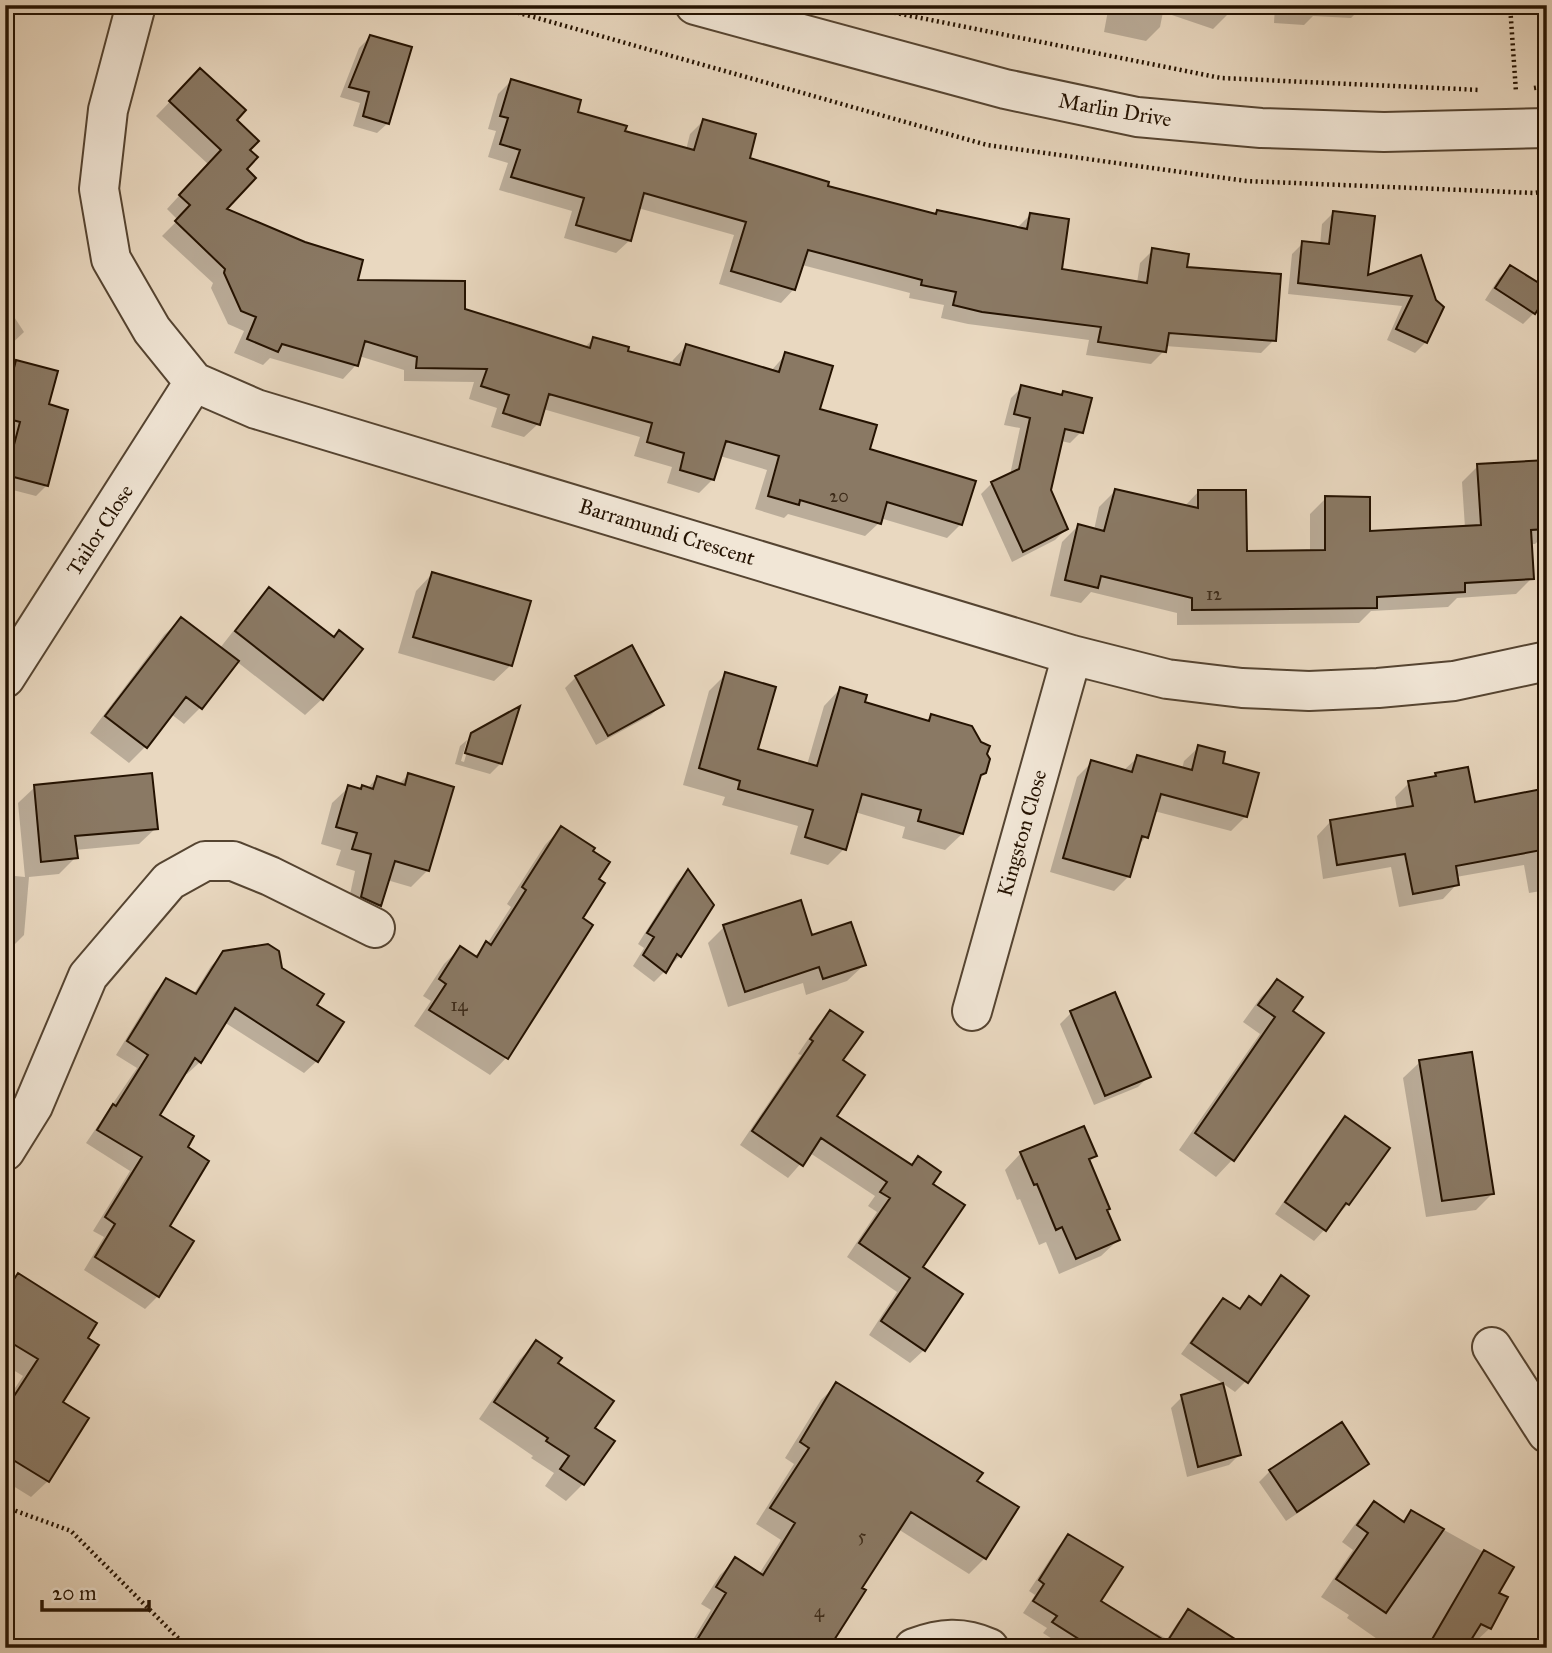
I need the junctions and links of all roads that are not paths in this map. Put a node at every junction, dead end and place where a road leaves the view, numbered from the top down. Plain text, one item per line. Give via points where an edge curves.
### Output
1 (136, 5) edge
2 (695, 5) edge
3 (1533, 128) edge
4 (194, 382) junction
5 (1072, 655) junction
6 (1547, 661) edge
7 (5, 678) edge
8 (375, 928) dead end
9 (972, 1011) dead end
10 (5, 1151) edge
11 (1492, 1348) dead end
12 (1547, 1433) edge
13 (914, 1648) edge
14 (989, 1648) edge

1 - 4 street, Barramundi Crescent via 107,110 99,189 111,259 152,330
2 - 3 street, Marlin Drive via 1005,89 1137,117 1384,132
4 - 5 street, Barramundi Crescent via 256,408
4 - 7 street, Tailor Close
5 - 6 street, Barramundi Crescent via 1167,679 1309,691 1454,681
5 - 9 street, Kingston Close
8 - 10 street via 233,862 205,861 169,881 88,976 33,1106
11 - 12 street
13 - 14 street via 956,1638

